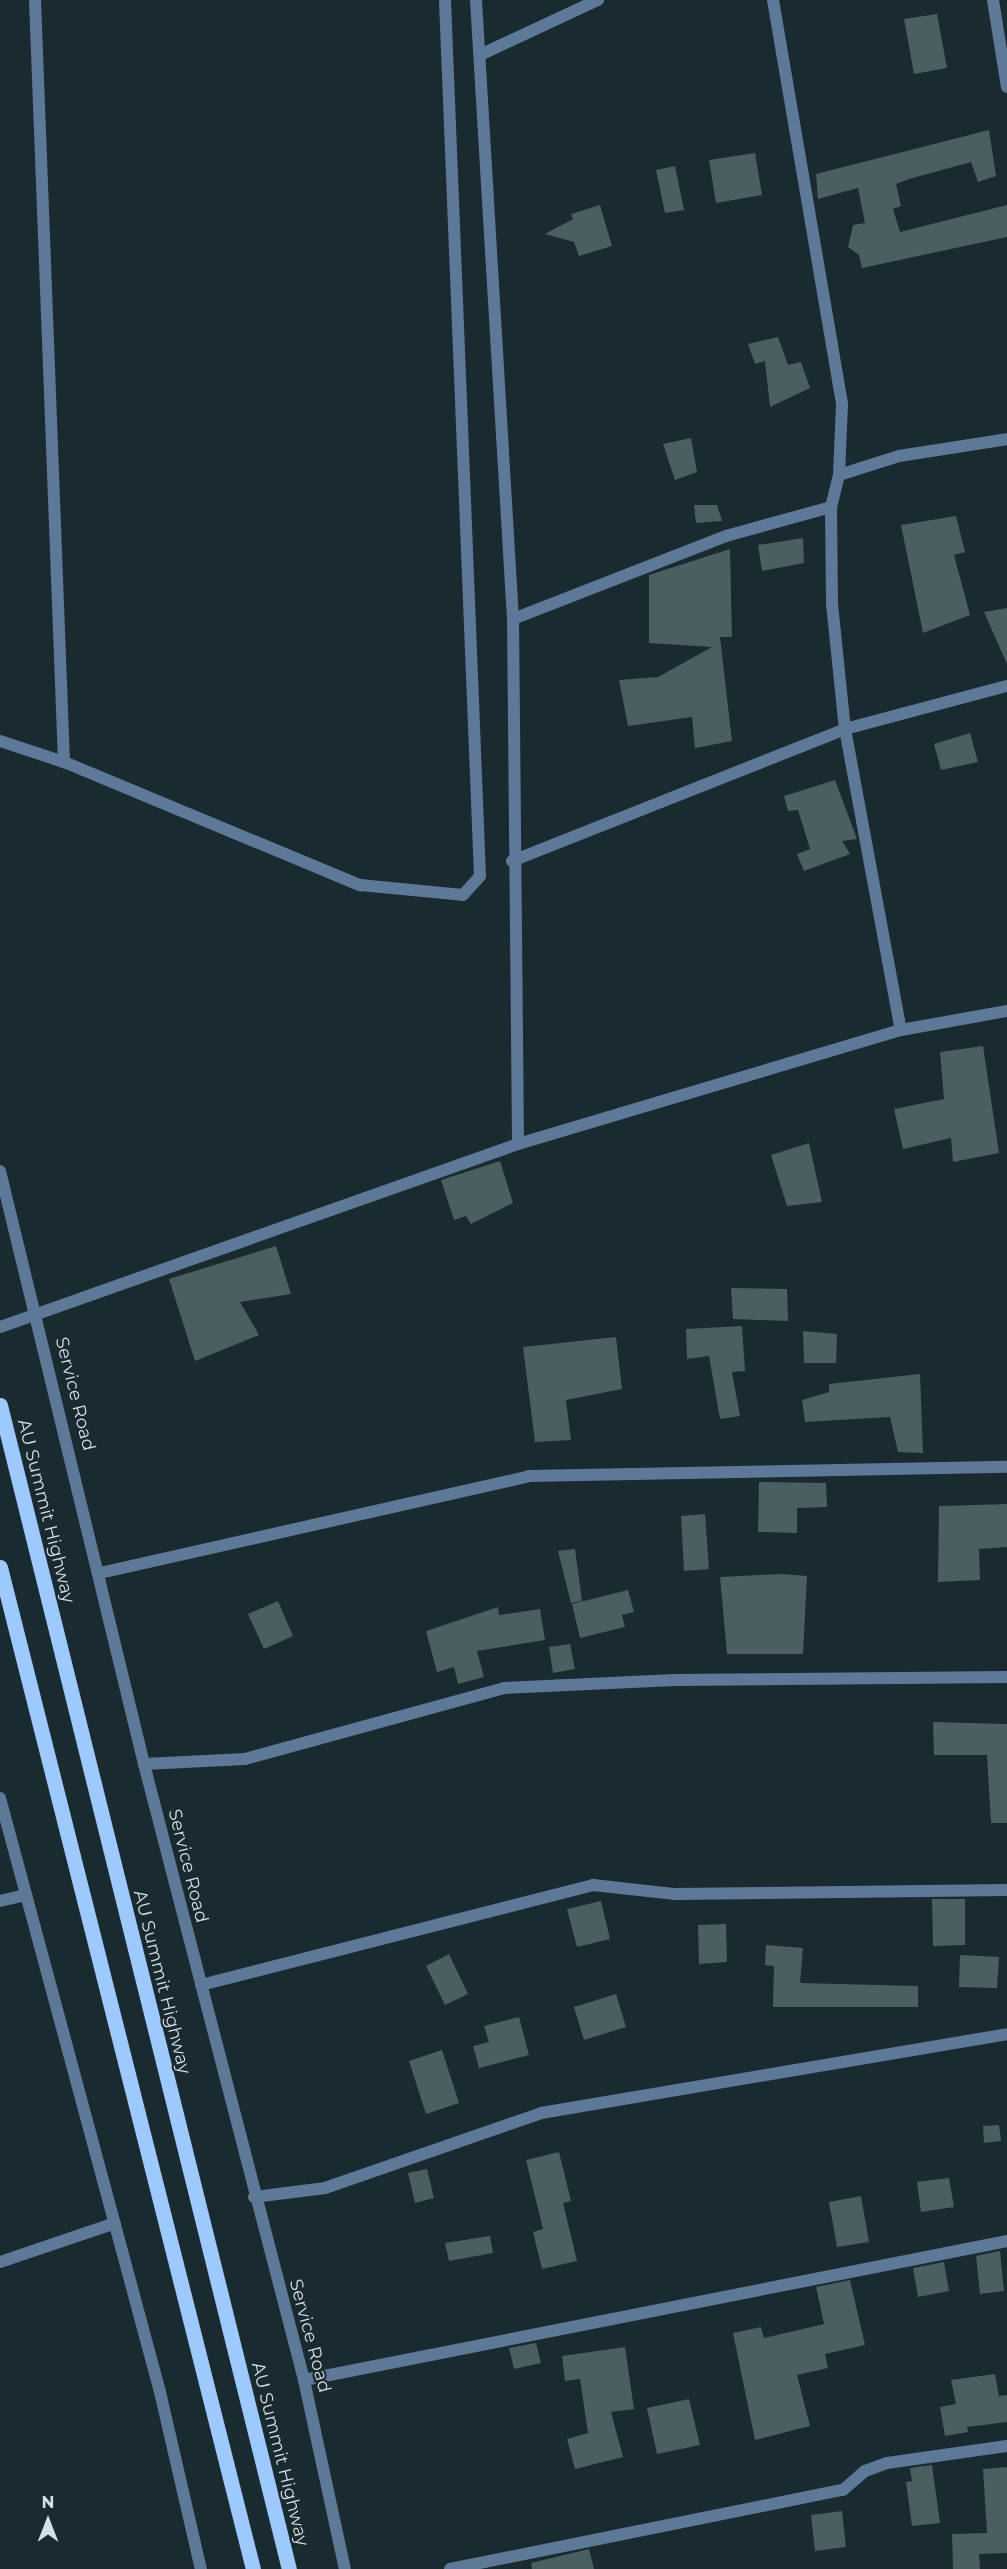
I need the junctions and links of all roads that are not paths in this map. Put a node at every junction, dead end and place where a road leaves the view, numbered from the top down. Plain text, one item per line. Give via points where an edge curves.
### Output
1 (35, 0) edge
2 (445, 0) edge
3 (476, 0) edge
4 (598, 0) edge
5 (773, 0) edge
6 (993, 0) edge
7 (482, 54) junction
8 (1007, 87) edge
9 (1007, 439) edge
10 (839, 475) junction
11 (831, 507) junction
12 (513, 619) junction
13 (1007, 686) edge
14 (846, 729) junction
15 (0, 741) edge
16 (64, 762) junction
17 (512, 861) junction
18 (1007, 1011) edge
19 (901, 1030) junction
20 (518, 1144) junction
21 (0, 1171) edge
22 (37, 1315) junction
23 (0, 1327) edge
24 (0, 1405) edge
25 (1007, 1467) edge
26 (0, 1567) edge
27 (100, 1573) junction
28 (1007, 1677) edge
29 (144, 1764) junction
30 (0, 1798) edge
31 (1007, 1890) edge
32 (26, 1895) junction
33 (0, 1901) edge
34 (201, 1985) junction
35 (1007, 2034) edge
36 (254, 2197) junction
37 (115, 2223) junction
38 (1007, 2241) edge
39 (0, 2262) edge
40 (304, 2380) junction
41 (1007, 2446) edge
42 (201, 2569) edge
43 (253, 2569) edge
44 (289, 2569) edge
45 (345, 2569) edge
46 (450, 2569) edge

1 - 16 street
2 - 16 street via 480,876 463,895 360,885
3 - 7 street
4 - 7 street
5 - 10 street via 842,405
6 - 8 street
7 - 12 street
9 - 10 street via 899,456
10 - 11 street
11 - 12 street via 726,536
11 - 14 street via 832,604
12 - 17 street
13 - 14 street
14 - 17 street
14 - 19 street
15 - 16 street
17 - 20 street
18 - 19 street
19 - 20 street
20 - 22 street
21 - 22 street, Service Road
22 - 23 street
22 - 27 street, Service Road
24 - 44 main road, AU Summit Highway
25 - 27 street via 530,1476
26 - 43 main road
27 - 29 street, Service Road
28 - 29 street via 675,1680 504,1688 245,1759
29 - 34 street, Service Road
30 - 32 street
31 - 34 street via 674,1894 593,1885
32 - 33 street
32 - 37 street
34 - 36 street, Service Road
35 - 36 street via 541,2113 325,2188
36 - 40 street, Service Road
37 - 39 street
37 - 42 street
38 - 40 street
40 - 45 street, Service Road
41 - 46 street via 888,2463 865,2471 843,2490

